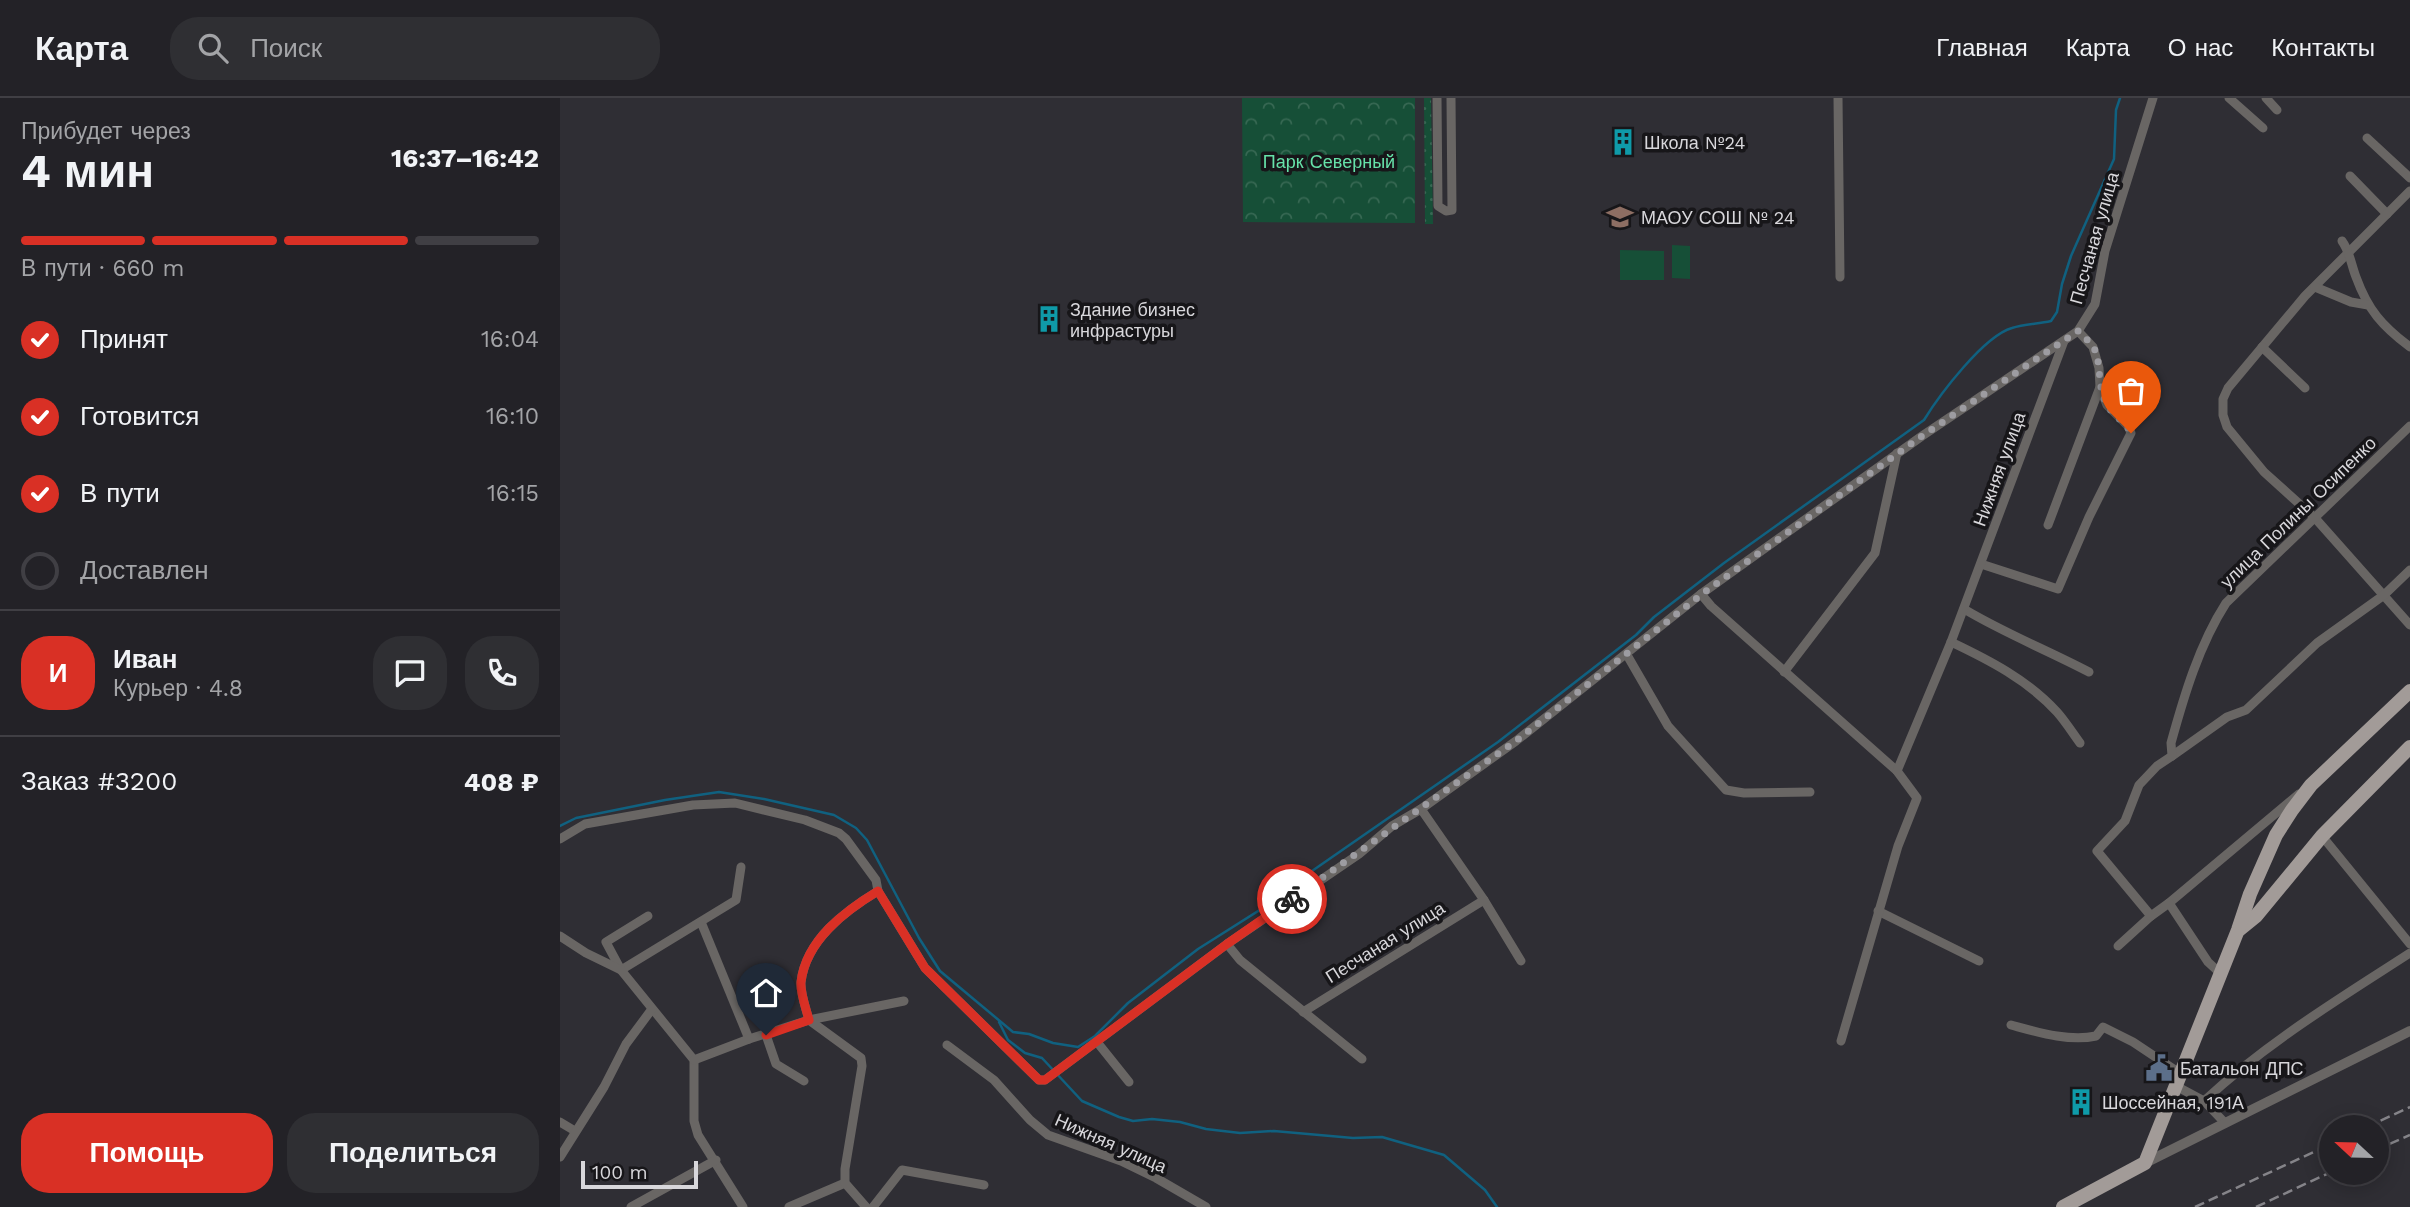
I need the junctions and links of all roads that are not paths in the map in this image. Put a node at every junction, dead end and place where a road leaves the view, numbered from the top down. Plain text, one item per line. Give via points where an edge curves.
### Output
1 (1437, 98) edge
2 (1451, 98) edge
3 (1838, 98) edge
4 (2153, 98) edge
5 (2230, 98) edge
6 (2266, 98) edge
7 (2277, 110) dead end
8 (2263, 128) dead end
9 (2367, 138) dead end
10 (2350, 176) dead end
11 (2410, 178) edge
12 (2410, 191) edge
13 (2386, 214) junction
14 (2342, 240) dead end
15 (2349, 251) junction
16 (1839, 276) dead end
17 (2315, 287) junction
18 (2368, 305) junction
19 (2078, 331) junction
20 (2064, 341) junction
21 (2262, 347) junction
22 (2410, 347) edge
23 (2100, 387) junction
24 (2305, 388) dead end
25 (2410, 426) edge
26 (1897, 453) junction
27 (2315, 518) junction
28 (2048, 525) dead end
29 (1981, 564) junction
30 (2410, 570) edge
31 (1702, 594) junction
32 (2384, 595) junction
33 (1964, 609) junction
34 (2410, 625) edge
35 (1951, 642) junction
36 (1627, 655) junction
37 (2089, 671) dead end
38 (1784, 672) junction
39 (2410, 691) edge
40 (2080, 743) dead end
41 (2410, 747) edge
42 (2172, 756) junction
43 (2326, 770) junction
44 (1897, 771) junction
45 (1810, 792) dead end
46 (1421, 809) junction
47 (2322, 836) junction
48 (560, 839) edge
49 (741, 867) dead end
50 (878, 891) junction
51 (1484, 900) junction
52 (2169, 903) junction
53 (1878, 911) junction
54 (648, 916) dead end
55 (2151, 916) junction
56 (701, 922) junction
57 (2238, 930) junction
58 (560, 936) edge
59 (1227, 944) junction
60 (2410, 944) edge
61 (2118, 946) dead end
62 (2410, 953) edge
63 (1521, 961) dead end
64 (1979, 961) dead end
65 (621, 970) junction
66 (2220, 973) junction
67 (904, 1001) dead end
68 (652, 1009) junction
69 (1303, 1012) junction
70 (809, 1020) junction
71 (2011, 1025) dead end
72 (2410, 1031) edge
73 (766, 1035) junction
74 (749, 1039) junction
75 (1097, 1041) junction
76 (1841, 1041) dead end
77 (947, 1045) dead end
78 (1362, 1059) dead end
79 (694, 1060) junction
80 (2179, 1080) junction
81 (804, 1081) dead end
82 (1129, 1082) dead end
83 (2204, 1101) junction
84 (560, 1122) edge
85 (2225, 1123) junction
86 (575, 1131) junction
87 (560, 1157) edge
88 (716, 1160) junction
89 (2145, 1164) junction
90 (845, 1183) junction
91 (984, 1185) dead end
92 (631, 1207) edge
93 (743, 1207) edge
94 (789, 1207) edge
95 (866, 1207) edge
96 (873, 1207) edge
97 (1206, 1207) edge
98 (2063, 1207) edge

1 - 2 street via 1438,206 1446,211 1452,210
3 - 16 street
4 - 19 street, Песчаная улица via 2105,251 2095,304
5 - 8 street
6 - 7 street
9 - 11 street
10 - 13 street
12 - 13 street
13 - 15 street
14 - 15 street
15 - 17 street
15 - 18 street
17 - 18 street
17 - 21 street
18 - 22 street via 2385,328
19 - 20 street, Песчаная улица
19 - 23 street via 2093,346
20 - 26 street, Песчаная улица
20 - 29 street, Нижняя улица
21 - 24 street
21 - 27 street via 2228,388 2223,415 2227,427 2264,472
23 - 28 street
23 - 29 street via 2107,405 2131,433 2058,589
25 - 27 street, улица Полины Осипенко
26 - 31 street, Песчаная улица
26 - 38 street via 1875,553
27 - 32 street
27 - 42 street, улица Полины Осипенко via 2226,603 2195,664 2171,743
29 - 33 street, Нижняя улица
30 - 32 street
31 - 36 street, Песчаная улица
31 - 38 street
32 - 34 street
32 - 42 street via 2317,643 2246,710 2227,717
33 - 35 street, Нижняя улица
33 - 37 street
35 - 40 street via 2035,691
35 - 44 street, Нижняя улица
36 - 45 street via 1668,726 1726,790
36 - 46 street, Песчаная улица
38 - 44 street
39 - 43 main road
41 - 47 main road
42 - 55 street via 2139,785 2126,821 2097,851
43 - 52 street
43 - 57 main road via 2276,835
44 - 53 street via 1917,798
46 - 51 street
46 - 59 street, Песчаная улица
47 - 57 main road via 2256,916
47 - 60 street
48 - 50 street, Песчаная улица via 585,824 693,805 735,803 839,833 876,880
49 - 56 street via 736,900
50 - 70 street via 853,906 814,945 800,984
50 - 75 street, Песчаная улица via 925,968 1039,1080 1049,1078
51 - 63 street
51 - 69 street, Песчаная улица
52 - 55 street
52 - 66 street
53 - 64 street
53 - 76 street
54 - 65 street via 606,943
55 - 61 street
56 - 65 street
56 - 74 street
57 - 66 main road
58 - 65 street
59 - 69 street
59 - 75 street, Песчаная улица
62 - 83 street via 2300,1025
65 - 68 street
66 - 80 main road
67 - 70 street
68 - 79 street
68 - 86 street
69 - 78 street
70 - 73 street
70 - 90 street via 861,1058 863,1066
71 - 80 street via 2084,1039 2096,1037 2103,1027 2133,1042
72 - 85 street
73 - 74 street
73 - 81 street via 776,1065
74 - 79 street
75 - 82 street
77 - 97 street, Нижняя улица via 994,1080 1048,1135 1121,1161
79 - 88 street via 694,1121
80 - 83 street
80 - 89 main road
83 - 85 street
84 - 86 street
85 - 89 street
86 - 87 street
88 - 92 street
88 - 93 street
89 - 98 main road
90 - 94 street
90 - 95 street
91 - 96 street via 902,1170

